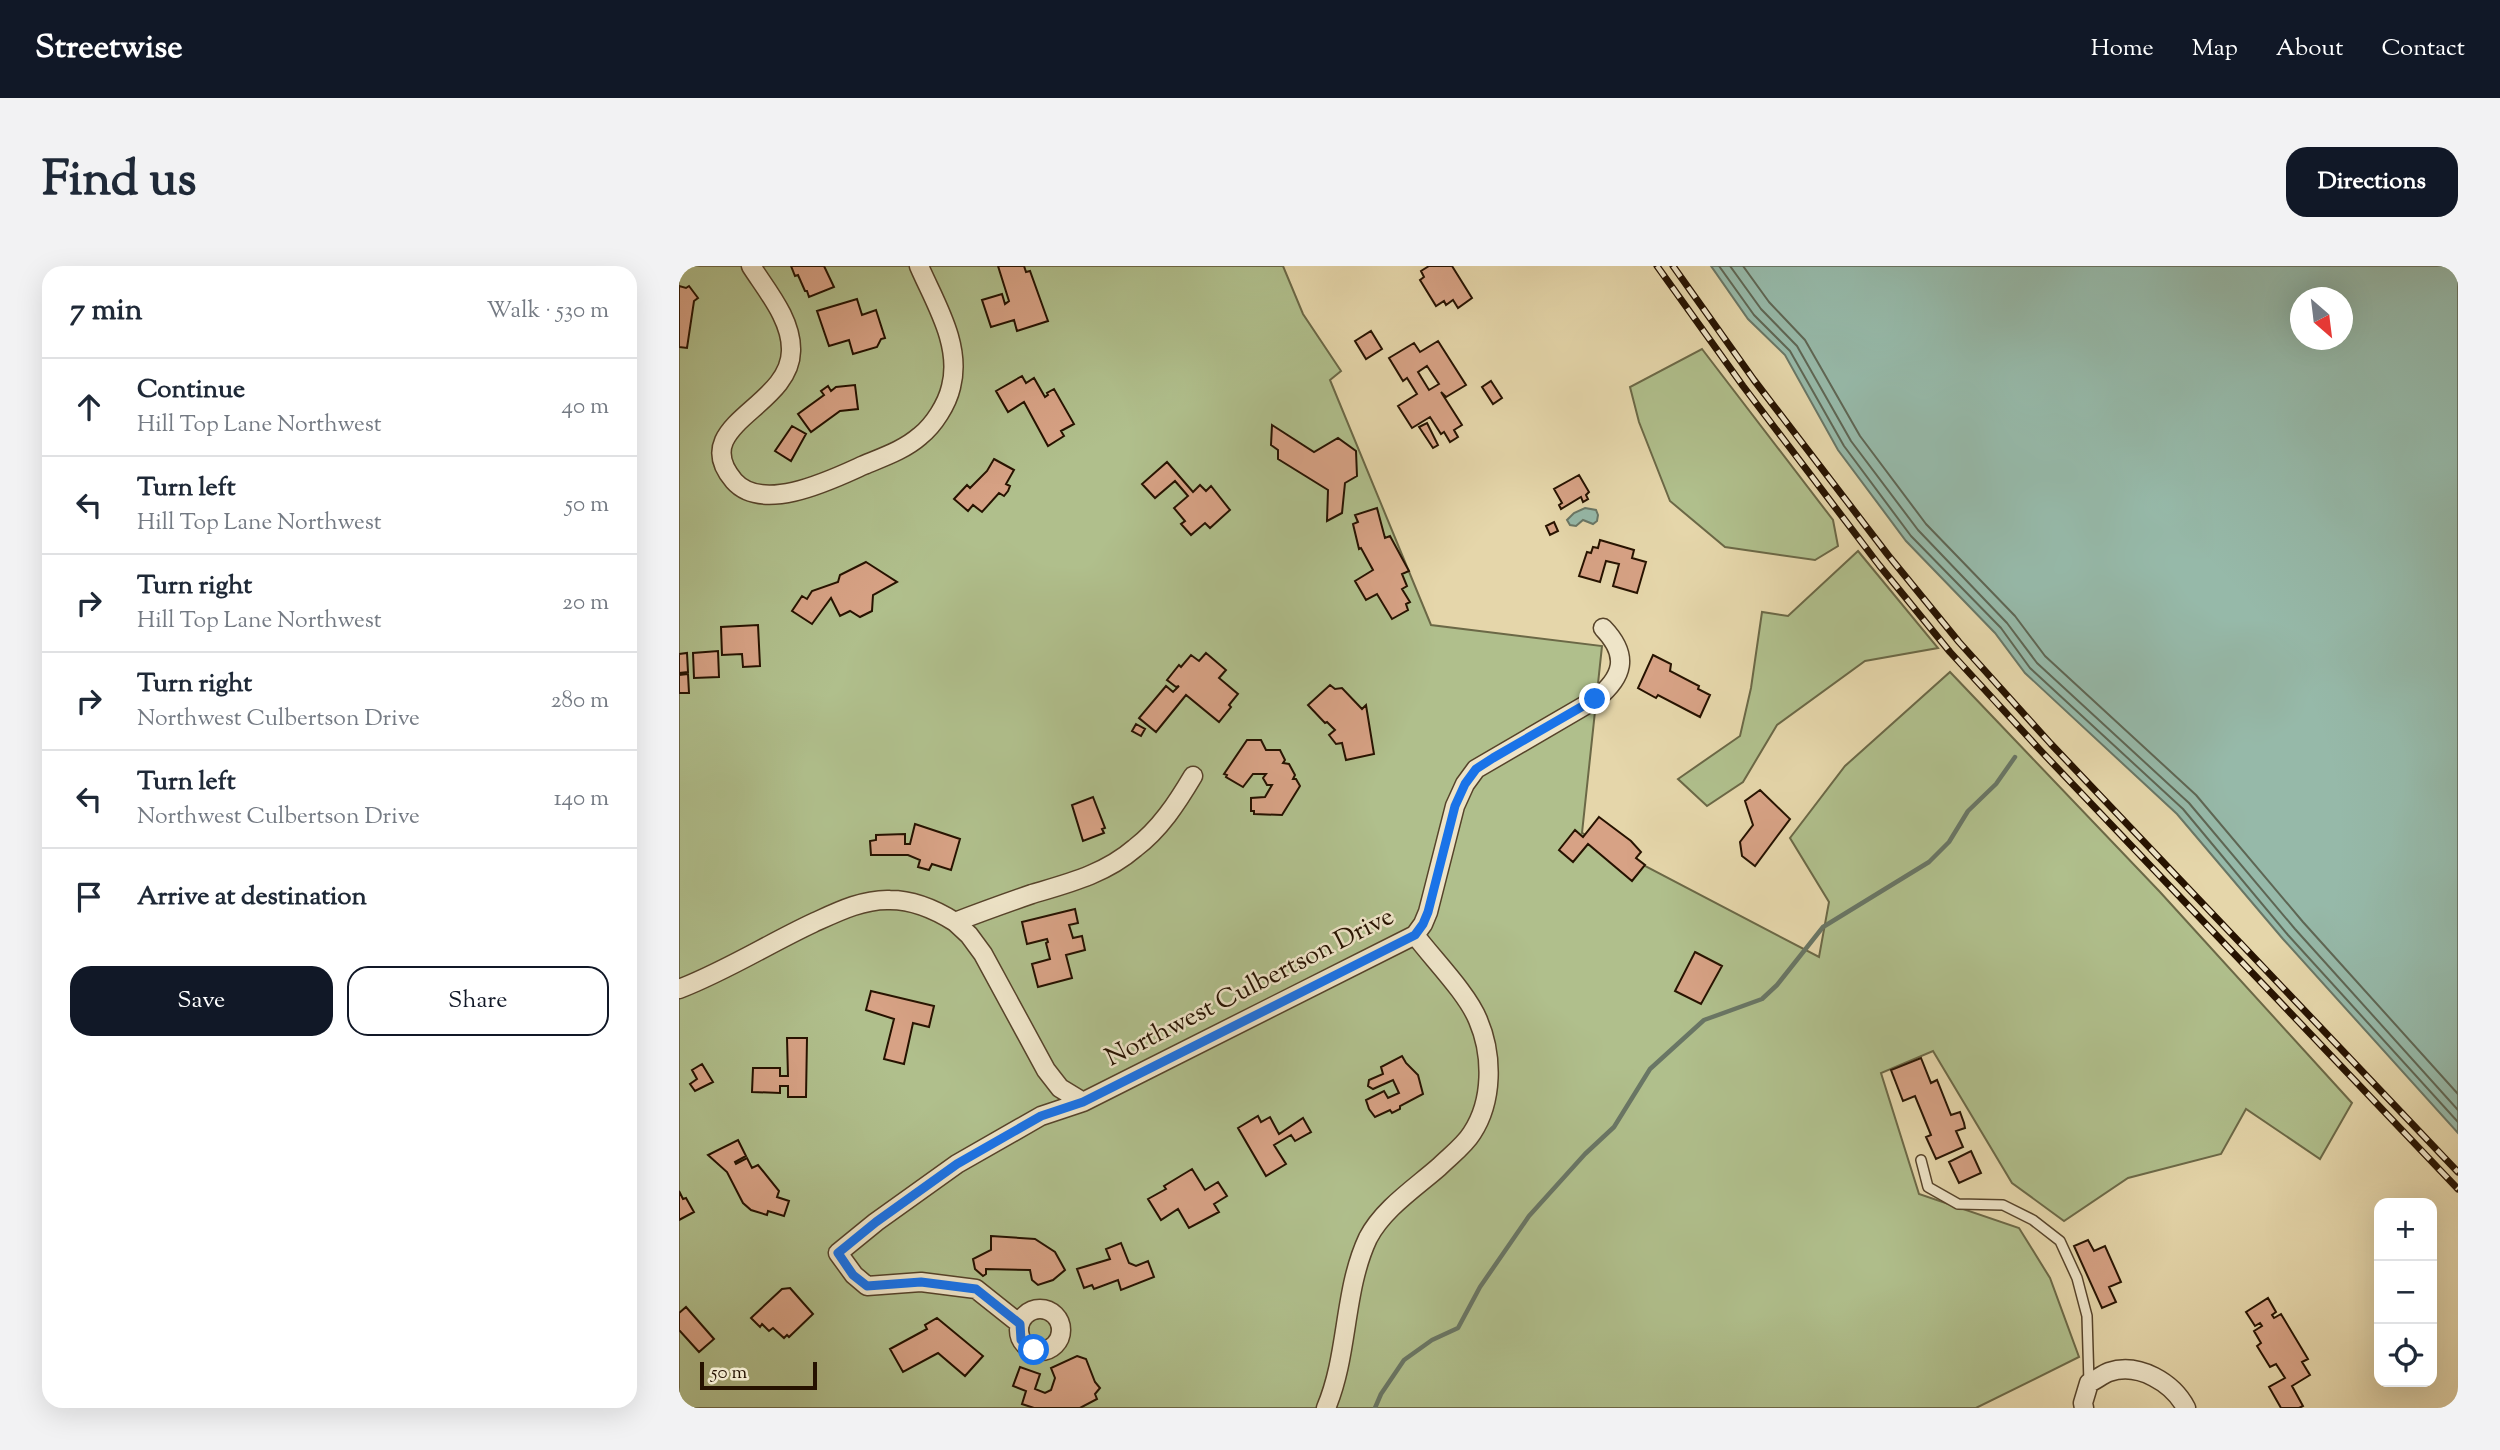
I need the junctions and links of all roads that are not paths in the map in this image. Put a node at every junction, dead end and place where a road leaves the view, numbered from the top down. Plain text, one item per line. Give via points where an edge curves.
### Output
1 (751, 266) edge
2 (919, 266) edge
3 (1603, 628) dead end
4 (1193, 776) dead end
5 (955, 922) junction
6 (1415, 935) junction
7 (679, 989) edge
8 (1083, 1102) junction
9 (1921, 1160) dead end
10 (1020, 1324) dead end
11 (2089, 1383) junction
12 (1326, 1408) edge
13 (2084, 1408) edge
14 (2186, 1408) edge

1 - 2 street via 784,319 790,360 780,384 731,427 722,448 734,481 747,491 766,495 795,492 847,473 904,447 931,425 951,387 953,357
3 - 6 street, Northwest Culbertson Drive via 1616,644 1621,663 1617,676 1595,699 1476,769 1455,806 1428,912
4 - 5 street via 1150,835 1111,865 1084,879
5 - 7 street via 918,905 891,900 864,903 795,931
5 - 8 street via 983,954 1046,1070 1060,1088
6 - 8 street, Northwest Culbertson Drive
6 - 12 street via 1478,1018 1488,1087 1472,1134 1381,1218 1369,1237
8 - 10 street, Northwest Culbertson Drive via 1041,1116 957,1164 838,1253 867,1286 921,1282 976,1289
9 - 11 lane via 1928,1187 1958,1204 2003,1205 2060,1241 2087,1315
11 - 13 street
11 - 14 street via 2111,1371 2140,1371 2159,1378

